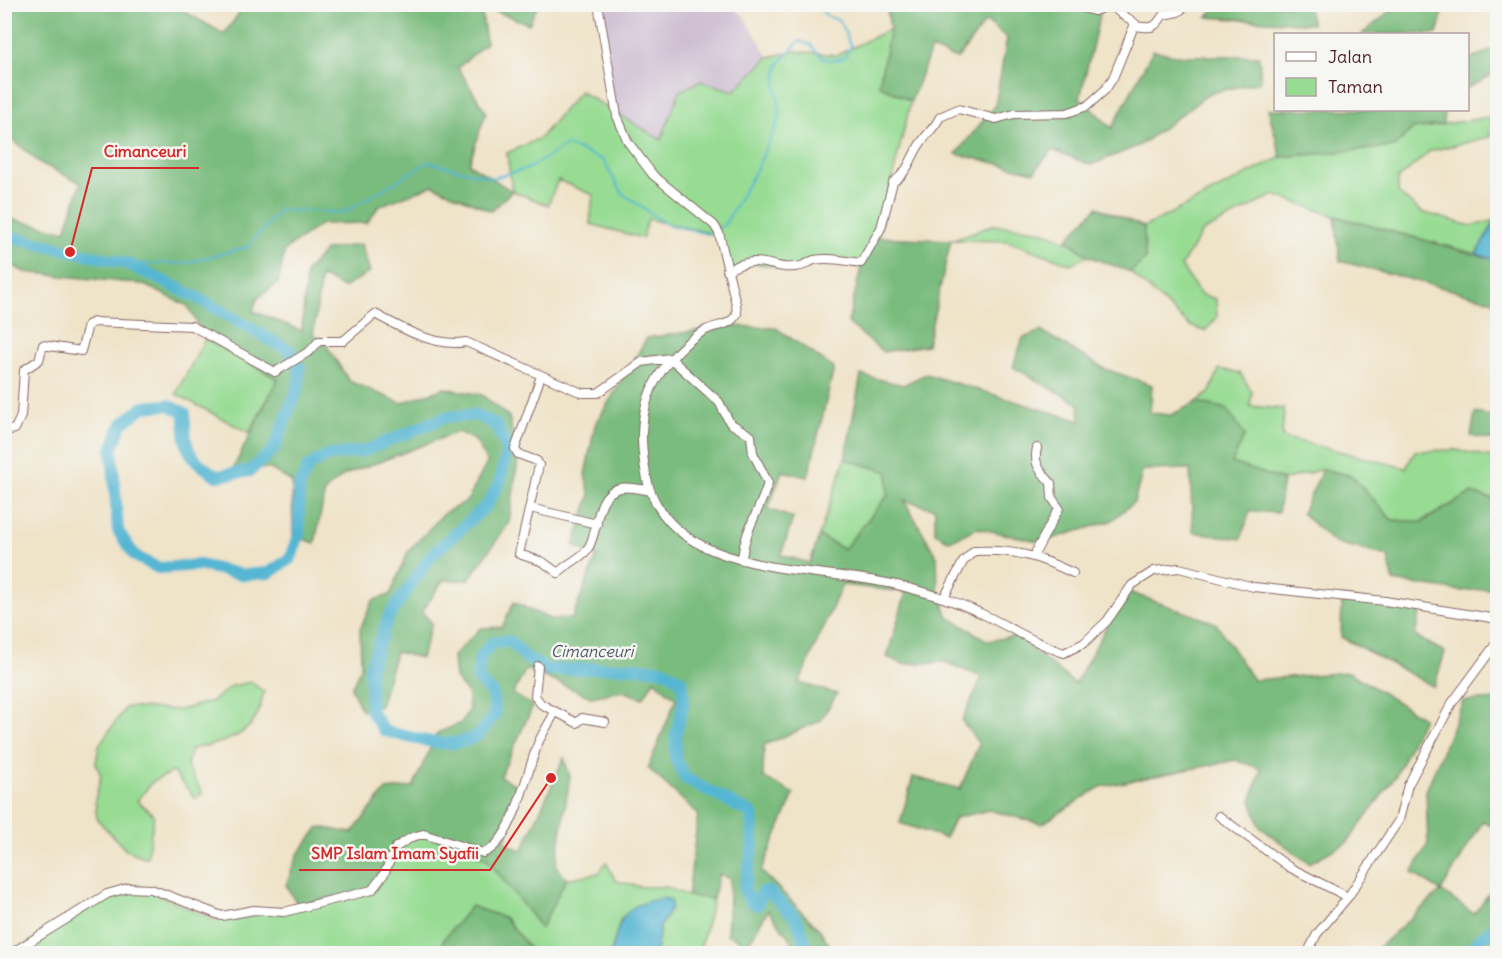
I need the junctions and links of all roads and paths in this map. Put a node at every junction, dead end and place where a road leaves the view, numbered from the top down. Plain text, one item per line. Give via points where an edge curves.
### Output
1 (598, 4) edge
2 (1070, 4) edge
3 (1189, 4) edge
4 (1137, 26) junction
5 (727, 272) junction
6 (670, 358) junction
7 (541, 376) junction
8 (4, 431) edge
9 (1037, 448) dead end
10 (647, 490) junction
11 (530, 508) junction
12 (597, 524) junction
13 (1034, 555) junction
14 (741, 558) junction
15 (1073, 573) dead end
16 (944, 598) junction
17 (1497, 619) edge
18 (1497, 641) edge
19 (538, 666) dead end
20 (555, 712) junction
21 (605, 722) dead end
22 (1219, 816) dead end
23 (1348, 897) junction
24 (10, 954) edge
25 (1307, 954) edge

1 - 5 street via 617,116 628,142 653,175 714,225
2 - 4 street via 1094,11 1115,8
3 - 4 street via 1178,12 1163,15 1156,27
4 - 5 street via 1132,28 1113,78 1087,106 1067,112 1014,114 996,119 958,109 939,117 903,176 893,182 881,228 861,263 828,258 801,266 751,261
5 - 6 street via 736,304 733,320 705,330
6 - 7 street via 642,362 598,393 582,393
6 - 10 street via 648,396 640,436
6 - 14 street via 719,402 730,423 751,436 753,453 768,483 763,502 744,536
7 - 8 street via 466,342 452,345 400,328 375,314 343,341 319,341 275,372 192,326 89,322 81,351 43,345 39,360 24,370 21,416 15,429
7 - 11 street via 515,449 539,465
9 - 13 street via 1036,466 1051,483 1052,498 1059,508
10 - 12 street via 620,488 608,494
10 - 14 street via 667,521 698,547
11 - 12 street
11 - 12 street via 519,554 543,562 558,573 585,553
13 - 15 street
13 - 16 street via 974,551 963,562
14 - 16 street via 774,567 897,585
16 - 17 street via 1064,653 1084,643 1107,621 1132,585 1154,570 1179,568 1254,587 1385,601
18 - 23 street via 1452,703 1408,785 1399,820
19 - 20 street via 535,696
20 - 21 street via 577,723 582,718
20 - 24 street via 539,741 504,836 488,852 423,834 412,837 396,847 372,890 284,912 254,910 222,916 151,889 128,888 107,894
22 - 23 street via 1289,867
23 - 25 street via 1317,934

